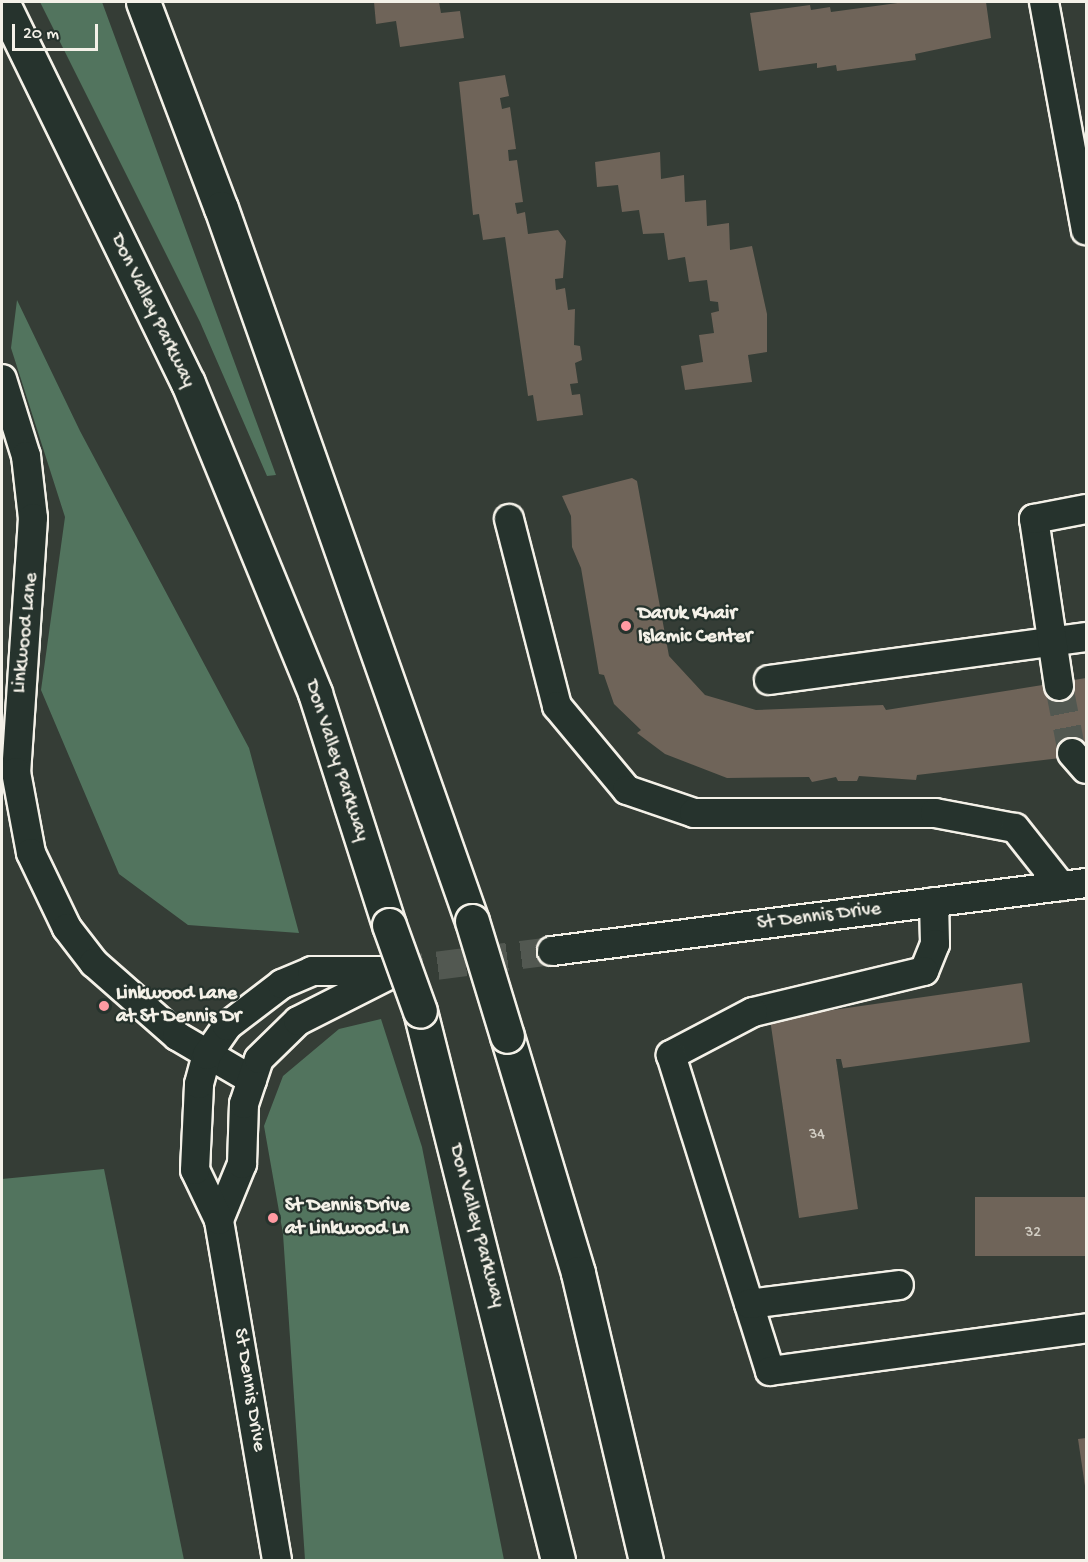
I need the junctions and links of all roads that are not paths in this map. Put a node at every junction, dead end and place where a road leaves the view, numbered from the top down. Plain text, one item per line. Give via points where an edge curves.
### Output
1 (2, 2) edge
2 (142, 2) edge
3 (1044, 2) edge
4 (1086, 230) edge
5 (2, 379) edge
6 (1086, 509) edge
7 (509, 519) dead end
8 (1086, 637) edge
9 (1051, 642) junction
10 (769, 680) dead end
11 (1059, 686) tunnel mouth
12 (10, 693) edge
13 (1074, 885) edge
14 (934, 902) junction
15 (552, 951) tunnel mouth
16 (207, 1055) junction
17 (252, 1080) junction
18 (219, 1220) junction
19 (899, 1284) dead end
20 (749, 1304) junction
21 (1086, 1328) edge
22 (277, 1560) edge
23 (558, 1560) edge
24 (646, 1560) edge

1 - 23 highway, Don Valley Parkway, bridge via 188,383 315,693 420,1011
2 - 24 highway, bridge via 221,208 472,921 578,1273
3 - 4 street
5 - 12 street, Linkwood Lane via 27,456 33,518 32,596
6 - 9 street via 1034,519
7 - 13 street via 557,706 627,790 694,813 934,813 1015,828
8 - 9 street
9 - 10 street
9 - 11 street
12 - 16 street, Linkwood Lane via 20,810 46,891 94,963 128,997
13 - 14 street, St Dennis Drive
14 - 15 street, St Dennis Drive
14 - 20 street via 935,944 924,971 753,1012 671,1055
16 - 17 street, Linkwood Lane
16 - 17 street, St Dennis Drive via 253,1002 312,971 396,971 297,1021 259,1059
16 - 18 street, St Dennis Drive via 194,1118 195,1170
17 - 18 street, St Dennis Drive via 244,1104 242,1164
18 - 22 street, St Dennis Drive
19 - 20 street
20 - 21 street via 770,1371

